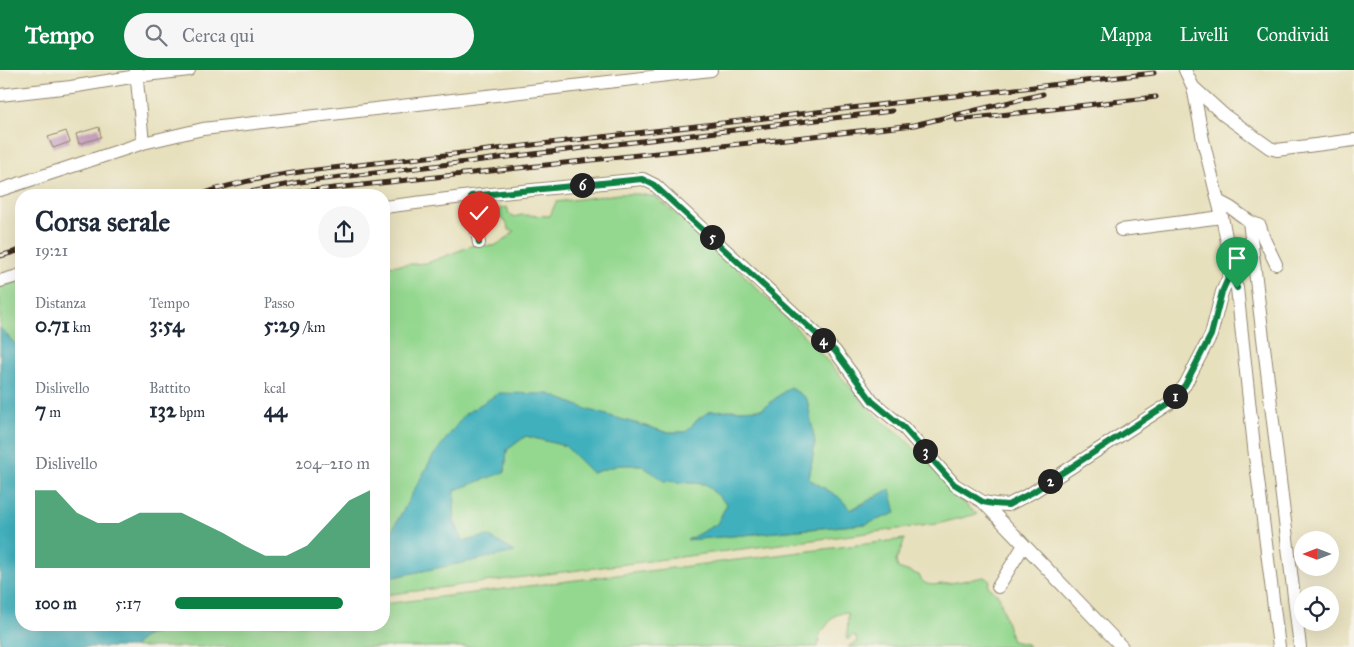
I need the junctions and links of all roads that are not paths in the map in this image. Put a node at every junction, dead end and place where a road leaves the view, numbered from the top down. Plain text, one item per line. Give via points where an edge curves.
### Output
1 (189, 70) edge
2 (711, 70) edge
3 (1185, 70) edge
4 (136, 73) edge
5 (1193, 87) junction
6 (0, 95) edge
7 (1354, 140) edge
8 (143, 143) junction
9 (0, 190) edge
10 (471, 196) junction
11 (1218, 201) junction
12 (390, 206) edge
13 (1222, 217) junction
14 (1249, 221) junction
15 (1121, 230) dead end
16 (479, 243) dead end
17 (1276, 264) dead end
18 (1230, 274) junction
19 (15, 277) edge
20 (0, 281) edge
21 (983, 502) junction
22 (1024, 545) junction
23 (998, 587) dead end
24 (1122, 647) edge
25 (1279, 647) edge
26 (1300, 647) edge

1 - 4 lane
2 - 8 lane via 203,128
3 - 5 lane
4 - 6 lane via 71,87
4 - 8 lane
5 - 7 lane via 1224,115 1270,148 1278,150
5 - 11 lane
8 - 9 lane
10 - 12 lane
10 - 16 lane
10 - 21 lane via 642,179 654,185 835,351 872,401 903,427 954,484
11 - 13 lane
11 - 14 lane
13 - 15 lane
13 - 18 lane
14 - 17 lane via 1260,226
14 - 26 lane
18 - 21 lane via 1211,335 1185,385 1168,404 1033,492 1008,505
18 - 25 lane via 1237,288
19 - 20 lane
21 - 22 lane
22 - 23 lane
22 - 24 lane

